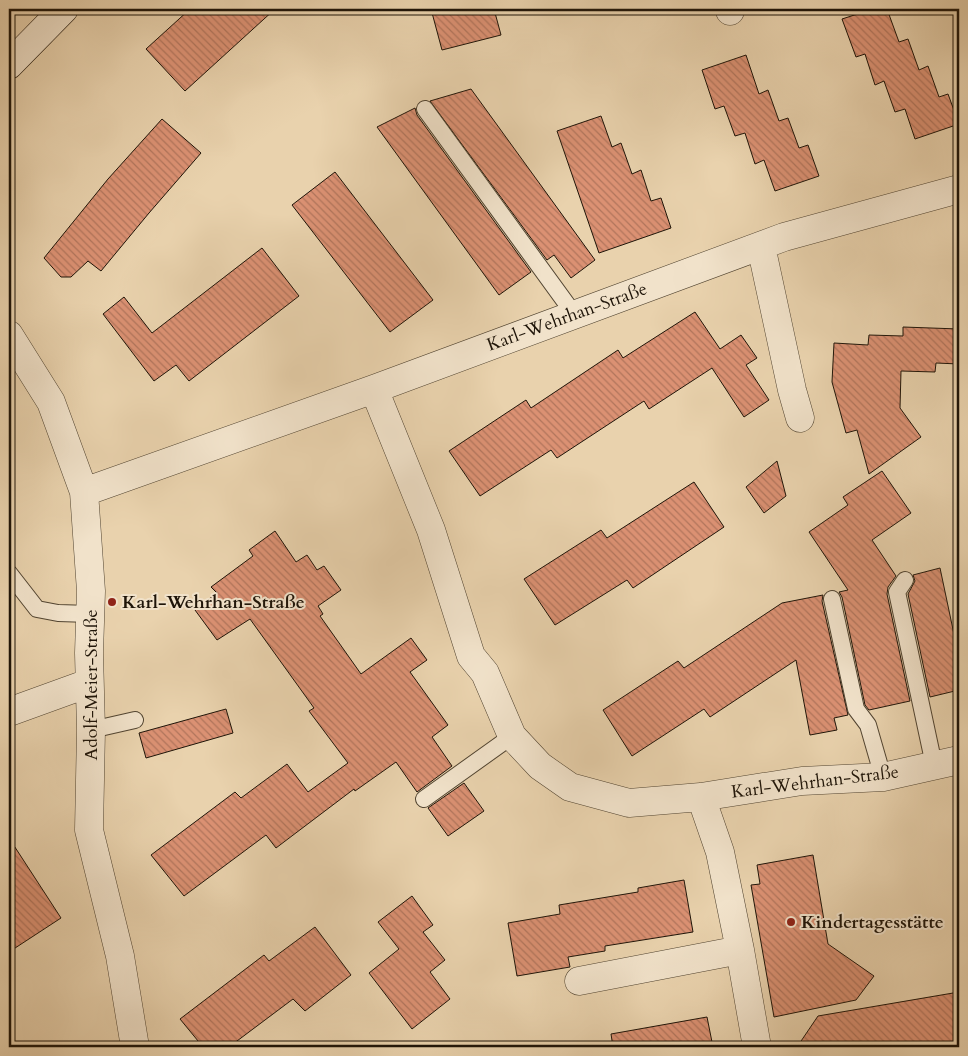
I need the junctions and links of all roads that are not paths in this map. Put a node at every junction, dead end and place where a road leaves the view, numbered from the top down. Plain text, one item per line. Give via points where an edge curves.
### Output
1 (64, 9) edge
2 (11, 59) edge
3 (425, 109) dead end
4 (959, 189) edge
5 (761, 246) junction
6 (574, 314) junction
7 (9, 335) edge
8 (374, 389) junction
9 (800, 418) dead end
10 (84, 492) junction
11 (9, 573) edge
12 (905, 580) dead end
13 (832, 599) dead end
14 (90, 614) junction
15 (89, 683) junction
16 (9, 712) edge
17 (135, 720) dead end
18 (91, 730) junction
19 (512, 736) junction
20 (947, 762) edge
21 (883, 777) junction
22 (700, 797) junction
23 (424, 799) dead end
24 (740, 950) junction
25 (579, 981) dead end
26 (136, 1047) edge
27 (757, 1047) edge

1 - 2 street
3 - 6 lane
4 - 5 street, Karl-Wehrhan-Straße
5 - 6 street, Karl-Wehrhan-Straße
5 - 9 street
6 - 8 street, Karl-Wehrhan-Straße
7 - 10 street, Adolf-Meier-Straße via 51,402
8 - 10 street, Karl-Wehrhan-Straße
8 - 19 street, Karl-Wehrhan-Straße via 431,530 471,656 484,673
10 - 14 street, Adolf-Meier-Straße
11 - 14 lane via 37,610
12 - 20 lane via 897,592
13 - 21 lane via 856,709 868,725
14 - 15 street, Adolf-Meier-Straße
15 - 16 street
15 - 18 street, Adolf-Meier-Straße
17 - 18 lane
18 - 26 street, Adolf-Meier-Straße via 89,830 120,956
19 - 22 street, Karl-Wehrhan-Straße via 540,766 570,787 629,803
19 - 23 lane
20 - 21 street, Karl-Wehrhan-Straße
21 - 22 street, Karl-Wehrhan-Straße via 802,781
22 - 24 street via 720,852
24 - 25 street
24 - 27 street

